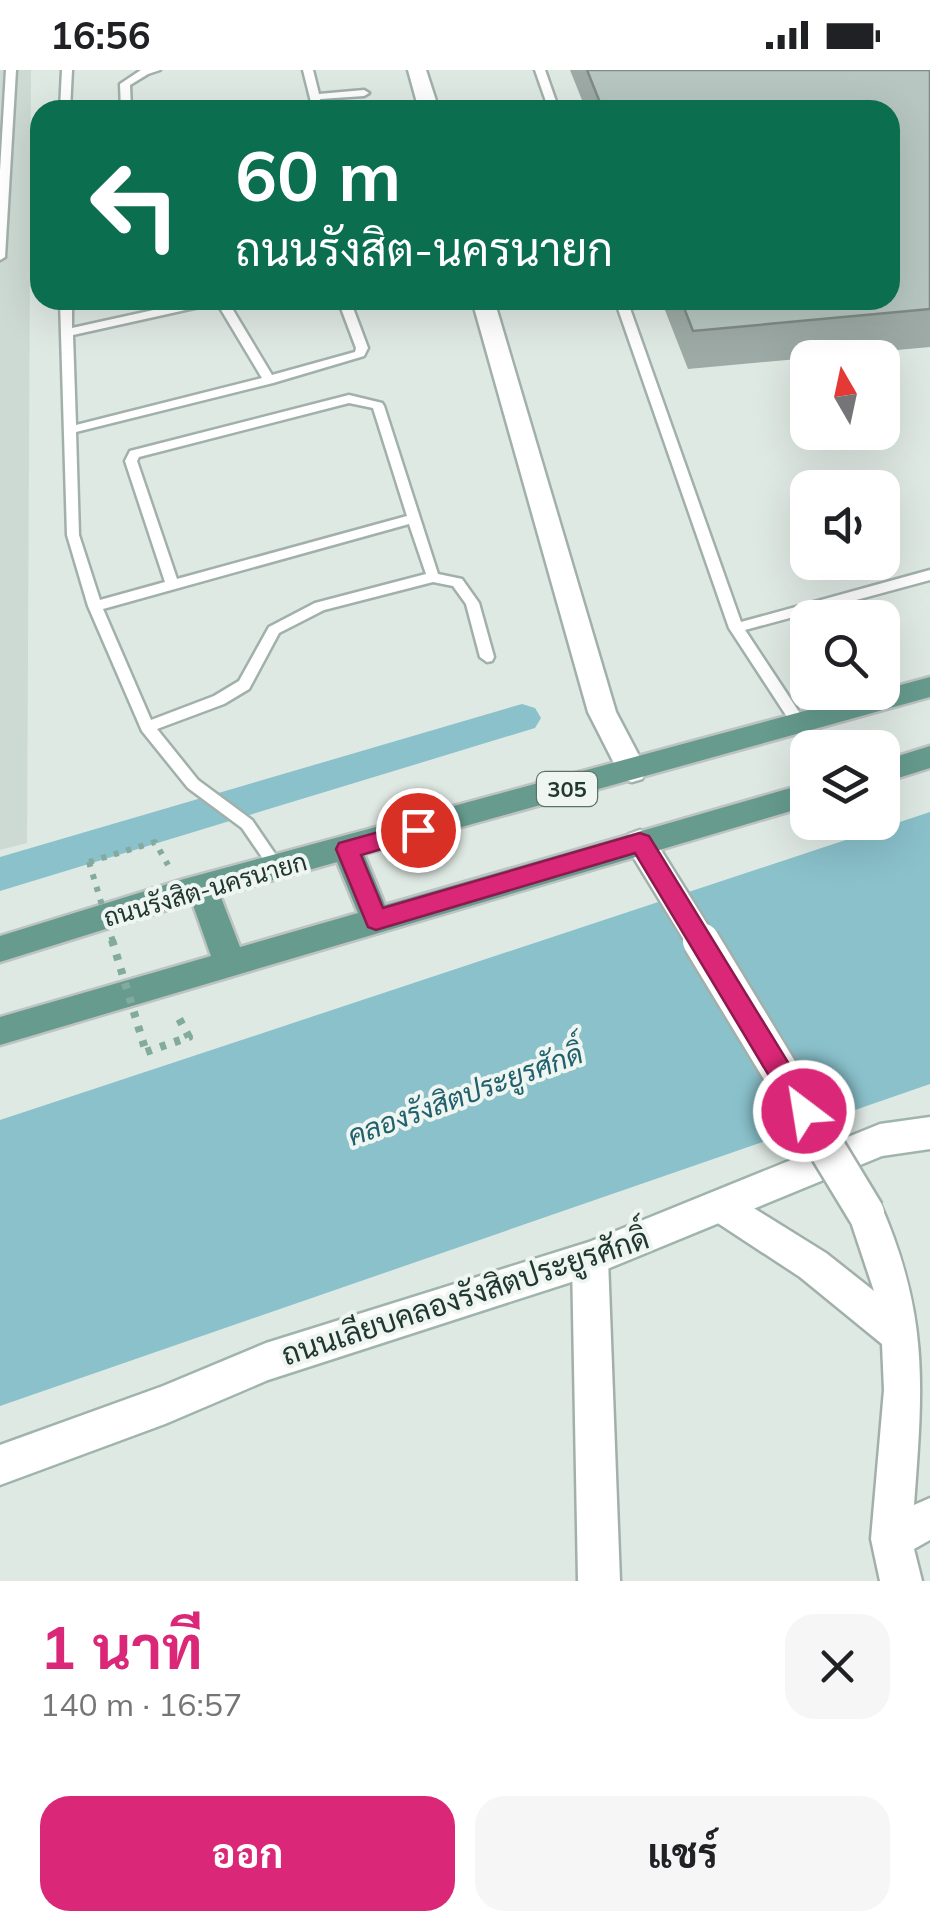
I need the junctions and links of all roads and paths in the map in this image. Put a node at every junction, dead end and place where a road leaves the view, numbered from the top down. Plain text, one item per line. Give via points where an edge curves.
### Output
1 (11, 70) edge
2 (67, 70) edge
3 (156, 70) edge
4 (308, 70) edge
5 (417, 70) edge
6 (540, 70) edge
7 (364, 93) dead end
8 (315, 96) junction
9 (65, 100) edge
10 (126, 100) edge
11 (316, 100) edge
12 (425, 100) edge
13 (550, 100) edge
14 (0, 257) edge
15 (66, 310) edge
16 (172, 310) edge
17 (224, 310) edge
18 (348, 310) edge
19 (486, 310) edge
20 (625, 310) edge
21 (67, 333) junction
22 (269, 380) junction
23 (68, 430) junction
24 (415, 518) junction
25 (930, 575) edge
26 (434, 577) junction
27 (172, 586) junction
28 (96, 606) junction
29 (736, 628) junction
30 (487, 657) dead end
31 (930, 687) edge
32 (800, 725) junction
33 (147, 726) junction
34 (930, 757) edge
35 (900, 766) edge
36 (632, 772) junction
37 (790, 799) edge
38 (640, 842) junction
39 (347, 849) junction
40 (276, 868) junction
41 (193, 890) junction
42 (376, 920) junction
43 (0, 949) edge
44 (229, 962) junction
45 (158, 981) junction
46 (0, 1030) edge
47 (930, 1133) edge
48 (723, 1206) junction
49 (590, 1259) junction
50 (900, 1335) junction
51 (0, 1465) edge
52 (930, 1518) edge
53 (890, 1539) junction
54 (599, 1581) edge
55 (902, 1581) edge

1 - 14 lane
2 - 9 lane
3 - 10 lane via 125,84
4 - 8 lane
5 - 12 street
6 - 13 lane
7 - 8 lane
8 - 11 lane
15 - 21 lane
16 - 21 lane
17 - 22 lane
18 - 22 lane via 360,354
19 - 36 street via 602,712
20 - 29 lane
21 - 23 lane
22 - 23 lane
23 - 28 lane via 73,534
24 - 26 lane
24 - 27 lane
24 - 27 lane via 378,406 365,400 145,448 131,462
25 - 29 lane
26 - 30 lane via 456,582 472,603
26 - 33 lane via 320,606 274,630 244,685
27 - 28 lane
28 - 33 lane
29 - 32 lane
31 - 32 main road, ถนนรังสิต-นครนายก / 305
32 - 36 main road, ถนนรังสิต-นครนายก / 305
33 - 40 lane via 193,784 247,824
34 - 35 main road
36 - 39 main road, ถนนรังสิต-นครนายก / 305
37 - 38 main road
38 - 42 main road
38 - 50 street, bridge via 866,1213 891,1281
39 - 40 main road, ถนนรังสิต-นครนายก / 305
39 - 42 main road
40 - 41 main road, ถนนรังสิต-นครนายก / 305
41 - 43 main road, ถนนรังสิต-นครนายก / 305
41 - 44 main road
41 - 45 path, bridge via 155,842 89,862 146,1052 189,1037
42 - 44 main road
44 - 45 main road
45 - 46 main road
47 - 48 street, ถนนเลียบคลองรังสิตประยูรศักดิ์ via 880,1140
48 - 49 street, ถนนเลียบคลองรังสิตประยูรศักดิ์
48 - 50 street via 814,1265
49 - 51 street, ถนนเลียบคลองรังสิตประยูรศักดิ์ via 266,1362
49 - 54 street
50 - 53 street via 903,1390
52 - 53 street
53 - 55 street

